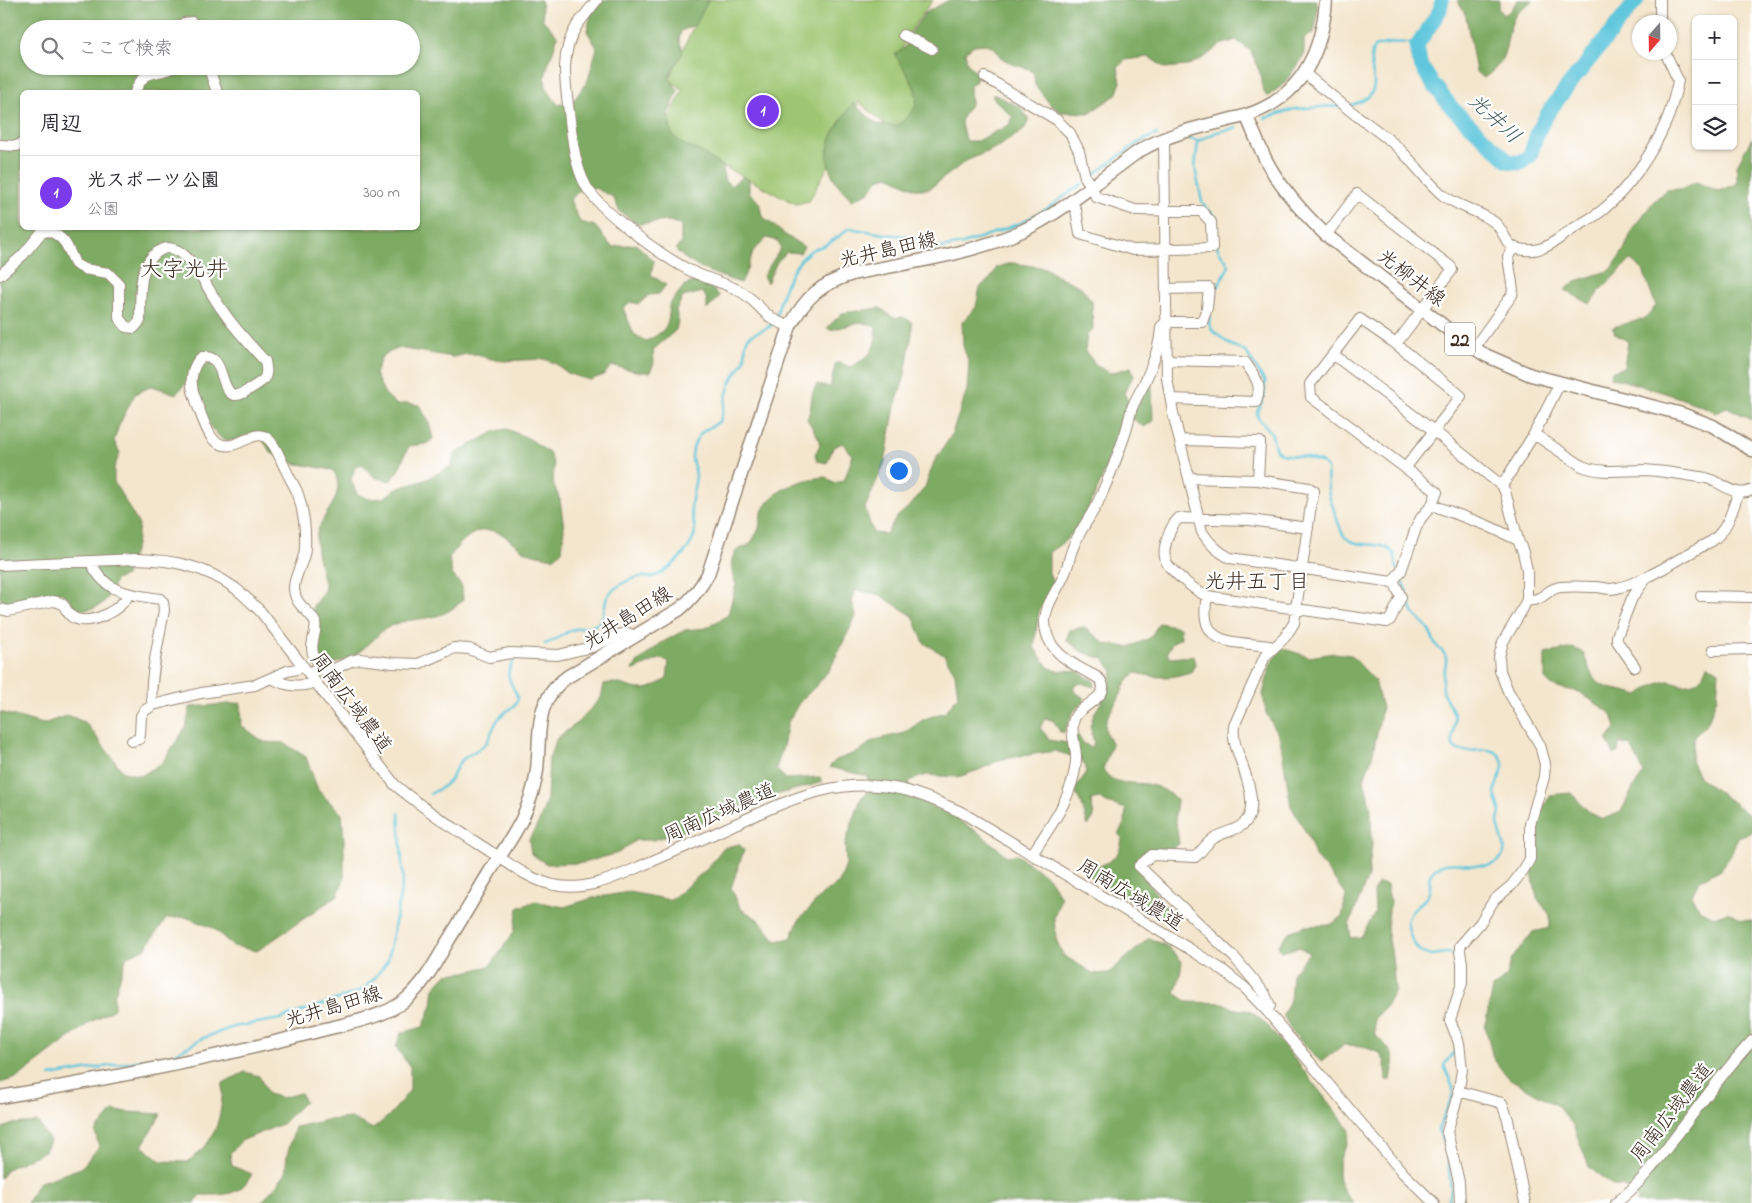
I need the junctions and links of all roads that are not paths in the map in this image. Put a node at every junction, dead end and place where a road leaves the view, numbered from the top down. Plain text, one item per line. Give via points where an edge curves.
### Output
1 (597, 0) edge
2 (1326, 0) edge
3 (1660, 0) edge
4 (1660, 15) edge
5 (903, 35) dead end
6 (932, 49) dead end
7 (1669, 60) edge
8 (1305, 74) junction
9 (146, 75) edge
10 (211, 75) edge
11 (985, 77) dead end
12 (136, 90) edge
13 (216, 90) edge
14 (1246, 115) junction
15 (1164, 138) junction
16 (20, 144) edge
17 (0, 145) edge
18 (1092, 187) junction
19 (1071, 202) junction
20 (1165, 210) junction
21 (1326, 235) junction
22 (1513, 247) junction
23 (1166, 249) junction
24 (0, 275) edge
25 (1166, 289) junction
26 (1422, 308) junction
27 (1166, 322) junction
28 (790, 326) junction
29 (1396, 344) junction
30 (1474, 348) junction
31 (1334, 355) junction
32 (1167, 360) junction
33 (1560, 383) junction
34 (1171, 400) junction
35 (1434, 432) junction
36 (1534, 434) junction
37 (1180, 440) junction
38 (1752, 450) edge
39 (1406, 468) junction
40 (1189, 478) junction
41 (1258, 480) junction
42 (1502, 486) junction
43 (1752, 490) edge
44 (1738, 494) junction
45 (1432, 505) junction
46 (1199, 518) junction
47 (1308, 528) junction
48 (1518, 540) junction
49 (91, 562) junction
50 (0, 565) edge
51 (1303, 568) junction
52 (1648, 576) junction
53 (1397, 577) junction
54 (129, 594) junction
55 (1207, 596) junction
56 (1701, 596) dead end
57 (1752, 596) edge
58 (1527, 600) junction
59 (1297, 608) junction
60 (0, 609) edge
61 (635, 636) junction
62 (1272, 648) junction
63 (1752, 648) edge
64 (1713, 650) dead end
65 (1635, 667) dead end
66 (297, 669) dead end
67 (314, 670) dead end
68 (326, 670) junction
69 (272, 678) junction
70 (315, 682) junction
71 (153, 705) junction
72 (132, 741) dead end
73 (1032, 854) junction
74 (499, 857) junction
75 (1267, 1011) junction
76 (1752, 1041) edge
77 (1458, 1091) junction
78 (0, 1097) edge
79 (1434, 1203) edge
80 (1460, 1203) edge
81 (1525, 1203) edge
82 (1616, 1203) edge

1 - 28 street via 576,27 564,60 572,136 578,169 586,187 621,222 667,257 738,290 770,318
2 - 8 main road via 1322,33
3 - 4 street
5 - 6 street
7 - 22 street via 1678,80 1667,120 1645,160 1620,194 1601,212 1547,248 1520,250
8 - 14 main road via 1283,97
8 - 22 street via 1394,144 1442,194 1493,221
9 - 12 street
10 - 13 street
11 - 18 street via 1057,120 1070,133 1079,151 1085,177
14 - 15 main road, 光井島田線
14 - 21 main road, 光柳井線 / 22 via 1267,162 1282,185 1296,205
15 - 18 main road, 光井島田線 via 1139,151
15 - 20 street
16 - 17 street
18 - 19 main road, 光井島田線
18 - 20 street via 1096,198 1135,210
19 - 23 street via 1076,210 1080,234 1133,250
19 - 28 main road, 光井島田線 via 1024,230 993,243 835,279 812,294
20 - 23 street
20 - 23 street via 1201,211 1212,222 1212,248
21 - 26 main road, 光柳井線 / 22
21 - 26 street via 1357,194 1394,221 1452,270
22 - 30 street via 1508,257 1514,290
23 - 25 street
24 - 68 street via 41,233 49,231 60,236 75,264 108,273 119,284 119,318 126,326 134,328 140,321 140,295 147,263 154,254 166,248 176,249 190,260 222,311 265,361 267,370 264,378 242,395 228,391 216,362 210,357 197,361 191,384 214,440 237,445 255,435 265,436 274,445 298,493 305,546 294,587 297,599 314,621 313,655
25 - 27 street
25 - 27 street via 1209,288 1202,322
26 - 29 street
26 - 30 main road, 光柳井線 / 22
27 - 32 street
27 - 73 street via 1161,327 1160,342 1133,406 1125,436 1048,608 1046,630 1059,655 1096,676 1103,685 1097,698 1075,715 1072,729 1077,755 1067,797
28 - 61 main road, 光井島田線 via 708,574 693,598
29 - 31 street via 1360,319
29 - 35 street via 1460,396
30 - 33 main road, 光柳井線 / 22 via 1506,365
31 - 35 street
31 - 39 street via 1310,384 1311,397
32 - 34 street
32 - 34 street via 1245,362 1259,384 1260,392 1256,402
33 - 36 street
33 - 38 main road, 光柳井線 / 22 via 1682,414 1713,426
34 - 37 street
35 - 39 street
35 - 42 street
36 - 42 street
36 - 44 street via 1591,469 1643,470 1699,477 1720,483
37 - 40 street
37 - 41 street via 1260,442
39 - 45 street via 1437,492
40 - 41 street
40 - 46 street
41 - 47 street via 1314,491
42 - 48 street
43 - 44 street
44 - 52 street via 1722,534
45 - 48 street
45 - 53 street via 1416,528
46 - 47 street via 1250,520
46 - 51 street via 1207,540 1230,558
46 - 55 street via 1179,518 1174,522 1164,554 1166,563 1189,585
47 - 51 street
48 - 58 street via 1527,570
49 - 50 street, 周南広域農道
49 - 54 street via 105,584
49 - 70 street, 周南広域農道 via 159,560 187,564 210,573 236,589 261,612
51 - 53 street
51 - 59 street
52 - 58 street via 1619,588 1560,587 1542,598
52 - 65 street via 1632,598 1617,636 1617,641
53 - 59 street via 1395,584 1401,597 1387,622
54 - 60 street via 111,612 93,619 74,618 64,605 53,601 8,611
54 - 71 street via 163,602 151,699
55 - 59 street
55 - 62 street via 1204,618 1216,638
56 - 57 street
58 - 77 street via 1503,642 1500,671 1540,745 1545,764 1544,777 1530,824 1530,860 1512,885 1494,900 1460,946 1462,983 1450,1020 1461,1053
59 - 62 street via 1294,623 1285,638
61 - 68 street via 628,633 618,635 592,647 558,655 510,653 489,657 469,649 454,648 418,664 360,659
61 - 74 main road, 光井島田線 via 557,684 547,698 538,728 537,771 533,789 521,822
62 - 75 street via 1260,665 1234,726 1233,737 1251,797 1252,807 1245,823 1214,838 1195,857 1152,854 1139,866 1235,958 1265,994 1270,1006
63 - 64 street
66 - 69 street
67 - 68 street
69 - 70 street via 286,685
69 - 71 street via 250,686 201,693
70 - 74 street, 周南広域農道 via 394,784 440,820
71 - 72 street via 141,716 140,735
73 - 74 street, 周南広域農道 via 961,812 934,800 904,790 855,786 804,794 594,884 554,885 534,878
73 - 75 street, 周南広域農道 via 1221,969
74 - 78 main road, 光井島田線 via 415,991 388,1011 273,1043 111,1078
75 - 79 street, 周南広域農道 via 1403,1174
76 - 82 street, 周南広域農道 via 1652,1169
77 - 80 street via 1447,1132 1459,1182
77 - 81 street via 1502,1103

